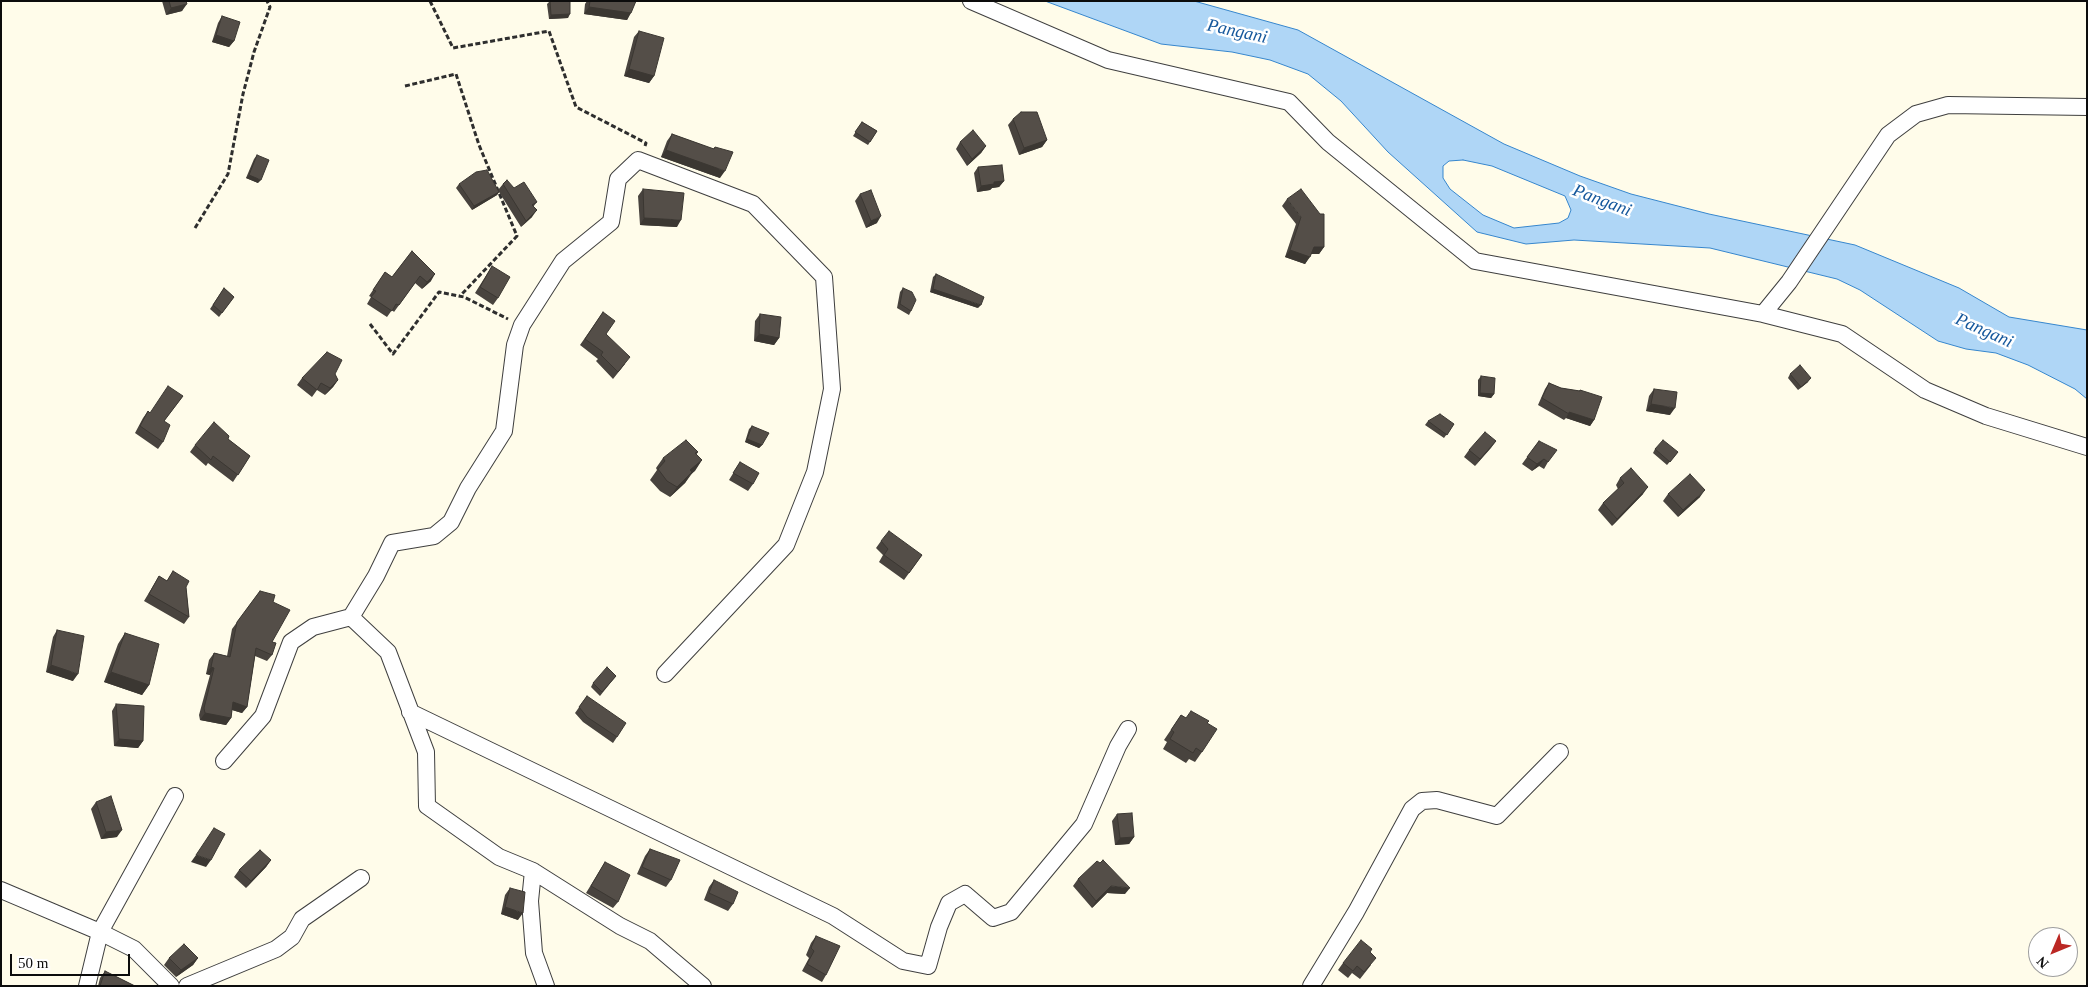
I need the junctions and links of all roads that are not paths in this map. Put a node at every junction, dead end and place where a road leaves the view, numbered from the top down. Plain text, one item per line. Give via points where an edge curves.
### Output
1 (971, 1) edge
2 (2087, 107) edge
3 (1763, 314) junction
4 (2087, 447) edge
5 (351, 617) junction
6 (665, 674) dead end
7 (410, 712) junction
8 (1128, 729) dead end
9 (1560, 752) dead end
10 (224, 761) dead end
11 (175, 796) dead end
12 (533, 871) junction
13 (361, 878) dead end
14 (1, 890) edge
15 (100, 932) junction
16 (87, 986) edge
17 (170, 986) edge
18 (187, 986) edge
19 (546, 986) edge
20 (703, 986) edge
21 (1311, 986) edge

1 - 3 street via 1108,60 1289,102 1328,142 1475,261
2 - 3 street via 1948,105 1916,114 1888,135 1789,282
3 - 4 street via 1842,334 1925,390 1986,416
5 - 6 street via 392,543 434,536 451,522 504,431 515,345 522,325 563,262 611,222 618,178 638,160 753,204 824,277 832,389 815,472 786,545
5 - 7 street via 388,652
5 - 10 street via 313,627 291,642 263,716
7 - 8 street via 833,916 903,961 928,966 950,903 965,894 994,918 1012,912 1084,824
7 - 12 street via 426,752 427,806 499,857
9 - 21 street via 1498,816 1437,800 1422,801 1412,809
11 - 15 street
12 - 19 street via 530,901 534,953
12 - 20 street via 620,926 650,941
13 - 18 street via 302,919 292,937 276,949
14 - 15 street
15 - 16 street
15 - 17 street via 134,949

